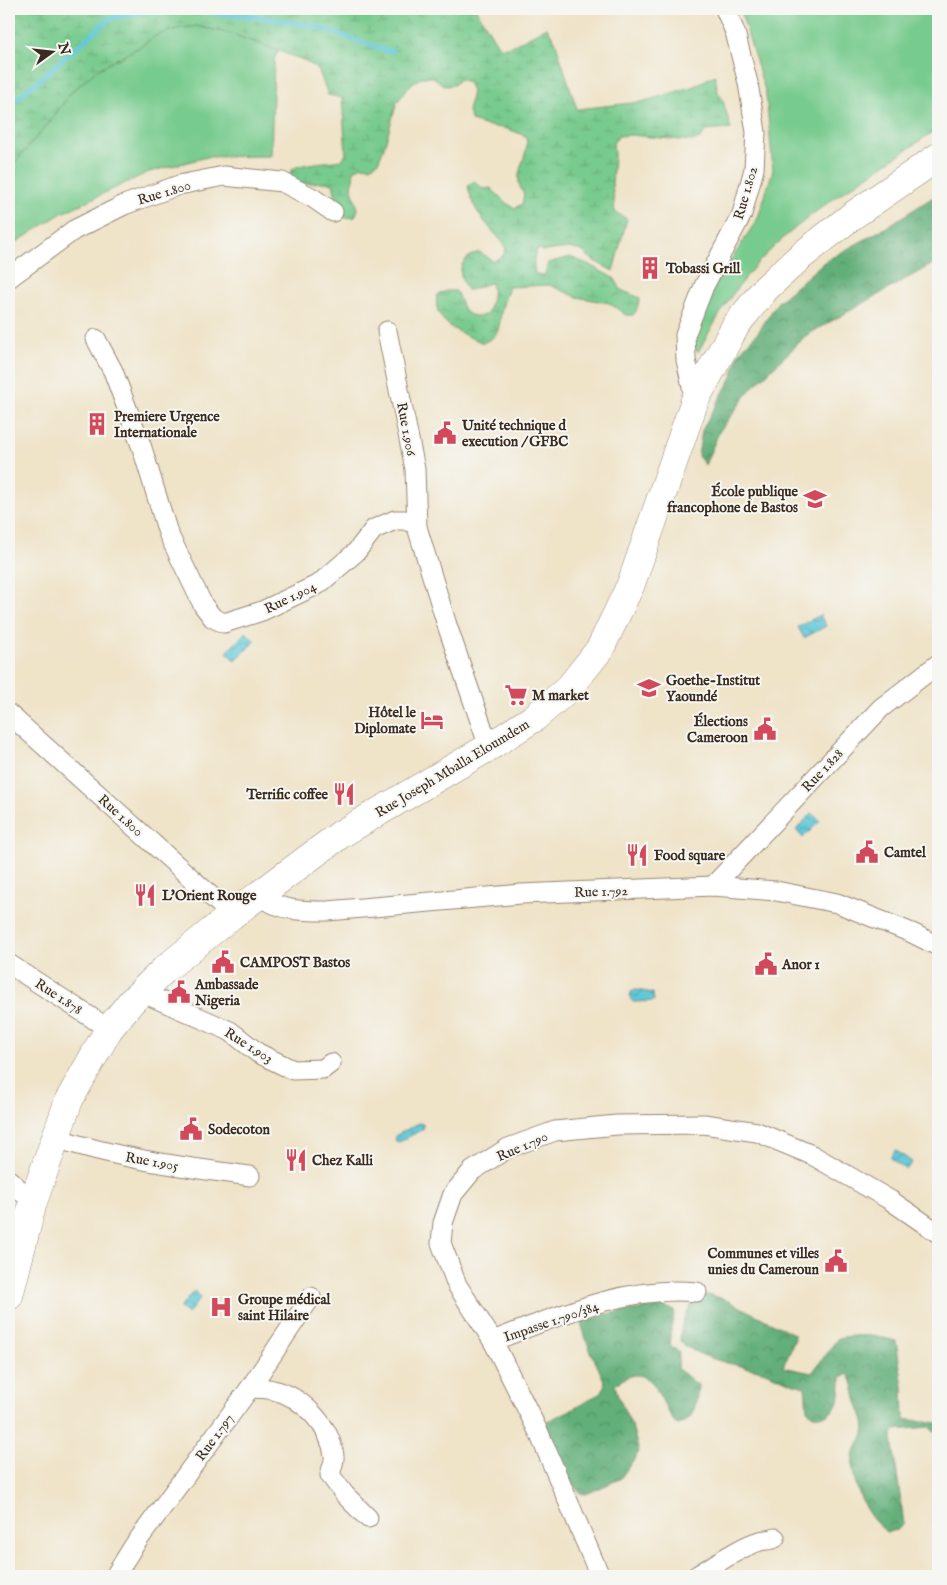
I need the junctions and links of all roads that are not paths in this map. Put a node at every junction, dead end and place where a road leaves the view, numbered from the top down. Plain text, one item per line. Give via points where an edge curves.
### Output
1 (725, 9) edge
2 (938, 157) edge
3 (333, 212) dead end
4 (9, 278) edge
5 (388, 331) dead end
6 (96, 339) dead end
7 (695, 400) junction
8 (417, 527) junction
9 (938, 664) edge
10 (9, 714) edge
11 (490, 747) junction
12 (713, 886) junction
13 (258, 896) junction
14 (232, 915) junction
15 (938, 946) edge
16 (9, 964) edge
17 (141, 992) junction
18 (109, 1029) junction
19 (331, 1063) dead end
20 (56, 1138) junction
21 (250, 1176) dead end
22 (9, 1180) edge
23 (33, 1202) junction
24 (938, 1233) edge
25 (697, 1292) dead end
26 (9, 1296) edge
27 (312, 1297) dead end
28 (493, 1342) junction
29 (250, 1388) junction
30 (368, 1518) dead end
31 (775, 1538) dead end
32 (115, 1576) edge
33 (600, 1576) edge
34 (696, 1576) edge

1 - 7 street, Rue 1.802 via 735,32 748,82 756,132 754,169 742,214 704,286 685,335 686,360
2 - 7 main road, Rue Joseph Mballa Eloumdem via 852,216 766,288 736,325
3 - 4 street, Rue 1.800 via 282,182 224,176 179,186 124,204 74,230
5 - 8 street, Rue 1.906 via 415,469
6 - 8 street, Rue 1.904 via 113,371 142,448 168,533 203,605 213,618 224,623 262,611 319,584 356,552 374,529 395,520 405,520
7 - 11 main road, Rue Joseph Mballa Eloumdem via 631,584 600,649 569,688 534,718
8 - 11 street
9 - 12 street, Rue 1.828 via 881,708
10 - 14 street, Rue 1.800
11 - 13 main road, Rue Joseph Mballa Eloumdem via 341,834
12 - 13 street, Rue 1.792 via 521,894 328,911 281,908
12 - 15 street, Rue 1.792 via 776,891 837,903
13 - 14 main road, Rue Joseph Mballa Eloumdem
14 - 17 main road, Rue Joseph Mballa Eloumdem
16 - 18 street, Rue 1.878
17 - 18 main road, Rue Joseph Mballa Eloumdem
17 - 19 street, Rue 1.903 via 230,1031 258,1052 293,1070 323,1069
18 - 20 main road, Rue Joseph Mballa Eloumdem via 70,1100
20 - 21 street, Rue 1.905 via 85,1148 147,1161
20 - 23 main road, Rue Joseph Mballa Eloumdem
22 - 23 street
23 - 26 main road, Rue Joseph Mballa Eloumdem
24 - 28 street, Rue 1.790 via 890,1200 812,1155 757,1132 704,1124 617,1125 555,1131 508,1148 472,1171 453,1194 443,1223 441,1243 456,1285
25 - 28 street, Impasse 1.790/384 via 644,1293 577,1309
27 - 29 street, Rue 1.797
28 - 33 street, Rue 1.790 via 539,1433
29 - 30 street via 274,1390 296,1399 317,1417 334,1457 330,1475
29 - 32 street, Rue 1.797 via 133,1546
31 - 34 street via 730,1555

